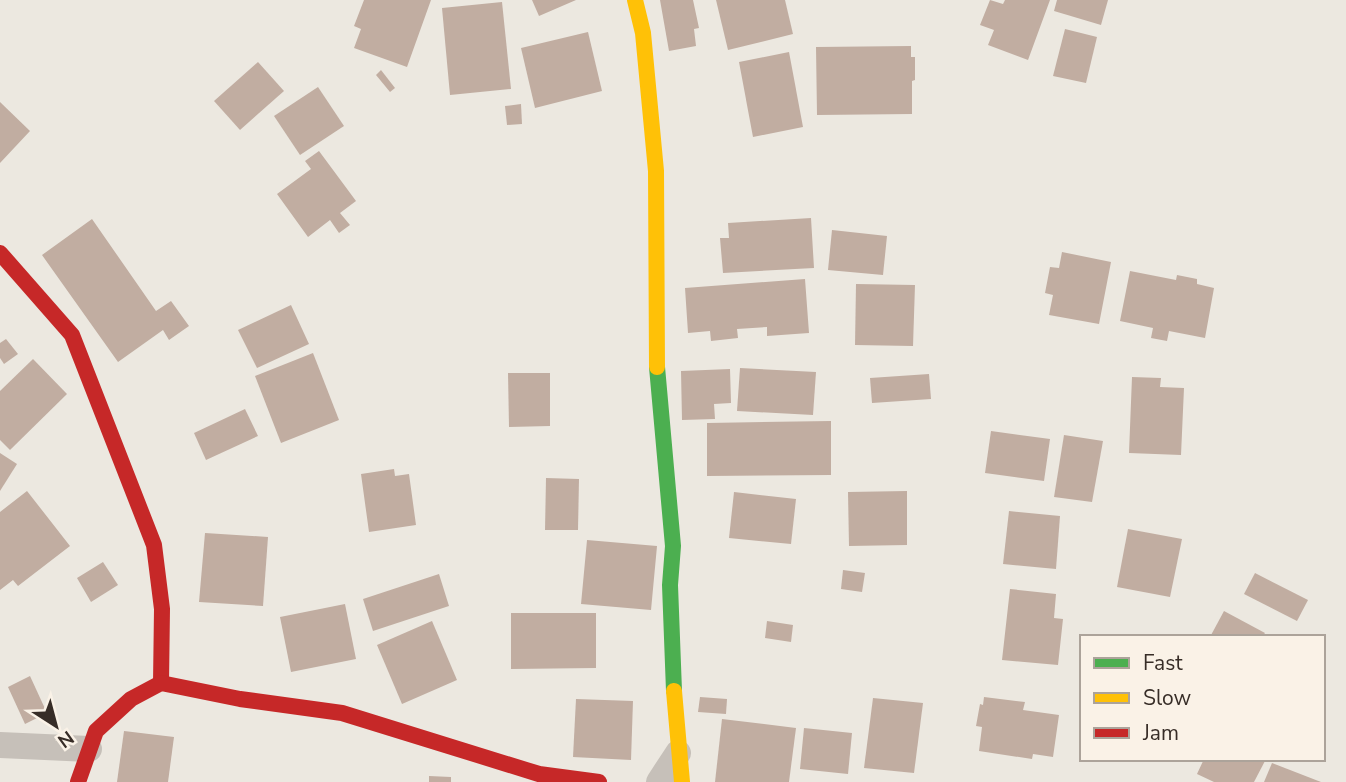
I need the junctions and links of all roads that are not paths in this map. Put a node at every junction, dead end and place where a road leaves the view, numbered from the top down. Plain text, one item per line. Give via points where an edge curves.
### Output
1 (635, 0) edge
2 (0, 253) edge
3 (161, 683) junction
4 (0, 745) edge
5 (89, 749) junction
6 (678, 753) junction
7 (78, 782) edge
8 (599, 782) edge
9 (659, 782) edge
10 (682, 782) edge

1 - 6 street via 643,33 656,170 657,384 673,546 671,652
2 - 3 street via 72,335 154,545 162,609
3 - 5 street via 131,699 104,723
3 - 8 street via 342,713 539,774
4 - 5 street
5 - 7 street
6 - 9 street
6 - 10 street

